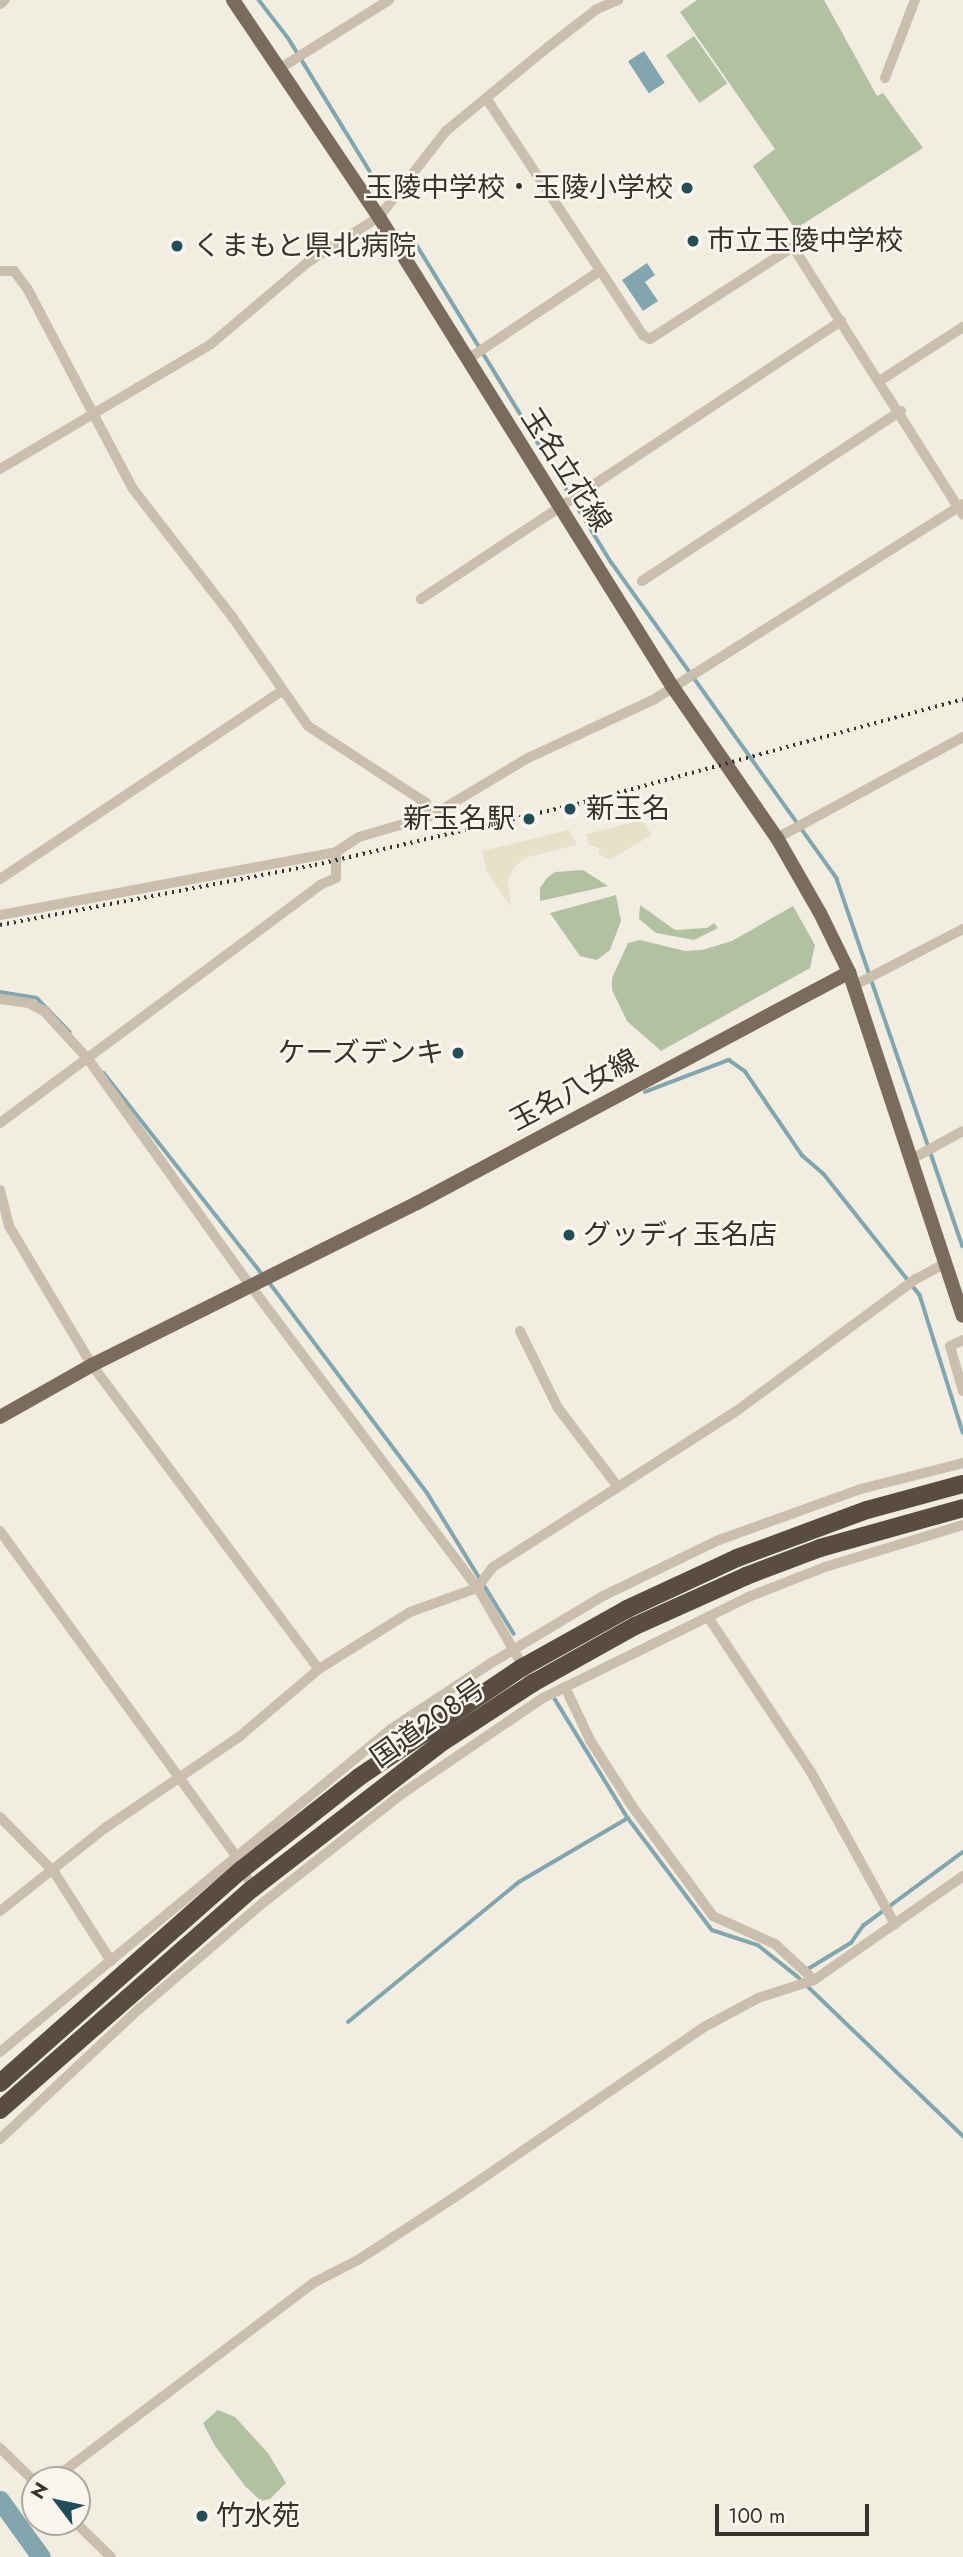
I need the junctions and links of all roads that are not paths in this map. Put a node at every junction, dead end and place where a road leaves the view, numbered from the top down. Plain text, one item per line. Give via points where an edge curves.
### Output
1 (5, 0) edge
2 (233, 0) edge
3 (389, 0) edge
4 (618, 0) edge
5 (915, 0) edge
6 (0, 4) edge
7 (279, 69) junction
8 (885, 78) dead end
9 (488, 101) junction
10 (379, 216) junction
11 (1, 269) edge
12 (600, 271) junction
13 (841, 321) junction
14 (963, 327) edge
15 (473, 356) junction
16 (881, 380) junction
17 (901, 411) junction
18 (91, 413) junction
19 (0, 469) edge
20 (560, 505) junction
21 (962, 508) edge
22 (642, 582) dead end
23 (421, 599) dead end
24 (672, 686) junction
25 (282, 691) junction
26 (963, 737) edge
27 (431, 816) junction
28 (777, 838) junction
29 (335, 852) junction
30 (0, 878) edge
31 (0, 915) edge
32 (963, 929) edge
33 (856, 979) junction
34 (0, 999) edge
35 (88, 1059) junction
36 (0, 1123) edge
37 (963, 1131) edge
38 (910, 1160) junction
39 (0, 1190) edge
40 (946, 1263) junction
41 (250, 1285) junction
42 (963, 1316) edge
43 (520, 1331) dead end
44 (963, 1340) edge
45 (92, 1365) junction
46 (963, 1391) edge
47 (0, 1417) edge
48 (963, 1463) edge
49 (963, 1484) edge
50 (618, 1487) junction
51 (963, 1508) edge
52 (963, 1525) edge
53 (0, 1531) edge
54 (477, 1588) junction
55 (708, 1617) junction
56 (514, 1650) junction
57 (523, 1667) junction
58 (319, 1668) junction
59 (565, 1687) junction
60 (538, 1691) junction
61 (180, 1777) junction
62 (0, 1817) edge
63 (238, 1862) junction
64 (54, 1872) junction
65 (963, 1877) edge
66 (258, 1896) junction
67 (0, 1911) edge
68 (895, 1924) junction
69 (111, 1961) junction
70 (811, 1980) junction
71 (0, 2052) edge
72 (0, 2082) edge
73 (0, 2110) edge
74 (0, 2139) edge
75 (0, 2448) edge
76 (71, 2466) edge
77 (21, 2468) edge
78 (89, 2536) edge
79 (111, 2557) edge

1 - 6 street
2 - 7 main road, 玉名立花線
3 - 7 street
4 - 9 street via 597,9 548,47
5 - 8 street
7 - 10 main road, 玉名立花線
9 - 10 street via 446,131
9 - 12 street
10 - 15 main road, 玉名立花線
10 - 18 street via 308,262 211,344
11 - 18 street via 14,271 27,288
12 - 13 street via 650,339 793,247
12 - 15 street
13 - 16 street
13 - 20 street
14 - 16 street
15 - 20 main road, 玉名立花線
16 - 17 street
17 - 21 street
17 - 22 street
18 - 19 street
18 - 25 street via 134,489 233,618
20 - 23 street
20 - 24 main road, 玉名立花線
21 - 24 street
24 - 27 street via 610,722 528,758
24 - 28 main road, 玉名立花線
25 - 27 street via 317,735 426,803
25 - 30 street
26 - 28 street
27 - 29 street via 359,837
28 - 33 main road, 玉名立花線
29 - 31 street
29 - 35 street via 336,878 320,884
32 - 33 street via 879,973
33 - 38 main road
33 - 41 main road, 玉名八女線
34 - 35 street via 29,1003 44,1011
35 - 36 street
35 - 41 street
37 - 38 street
38 - 40 main road
39 - 45 street via 9,1226
40 - 42 main road
40 - 50 street via 916,1279 738,1410
41 - 45 main road, 玉名八女線
41 - 54 street
43 - 50 street via 558,1408
44 - 46 street via 950,1346
45 - 47 main road, 玉名八女線
45 - 58 street
48 - 56 street via 860,1489 719,1540 603,1596
49 - 57 highway, 国道208号 via 867,1510 737,1558 627,1609
50 - 54 street via 492,1567
51 - 60 highway, 国道208号 via 820,1548 746,1576 635,1626
52 - 55 street via 825,1567
53 - 61 street
54 - 56 street
54 - 58 street via 410,1612
55 - 59 street
55 - 68 street via 811,1772
56 - 57 street
56 - 63 street via 391,1730
57 - 60 street
57 - 63 highway, 国道208号
58 - 61 street via 239,1737
59 - 60 street
59 - 70 street via 590,1740 632,1806 713,1916 775,1944
60 - 66 highway, 国道208号 via 438,1745
61 - 63 street
61 - 64 street via 105,1828
62 - 64 street
63 - 66 street
63 - 69 street
63 - 72 highway, 国道208号
64 - 67 street
64 - 69 street
65 - 68 street
66 - 73 highway, 国道208号
66 - 74 street
68 - 70 street
69 - 71 street
70 - 76 street via 706,2026 452,2199 315,2282
75 - 77 street
78 - 79 street

